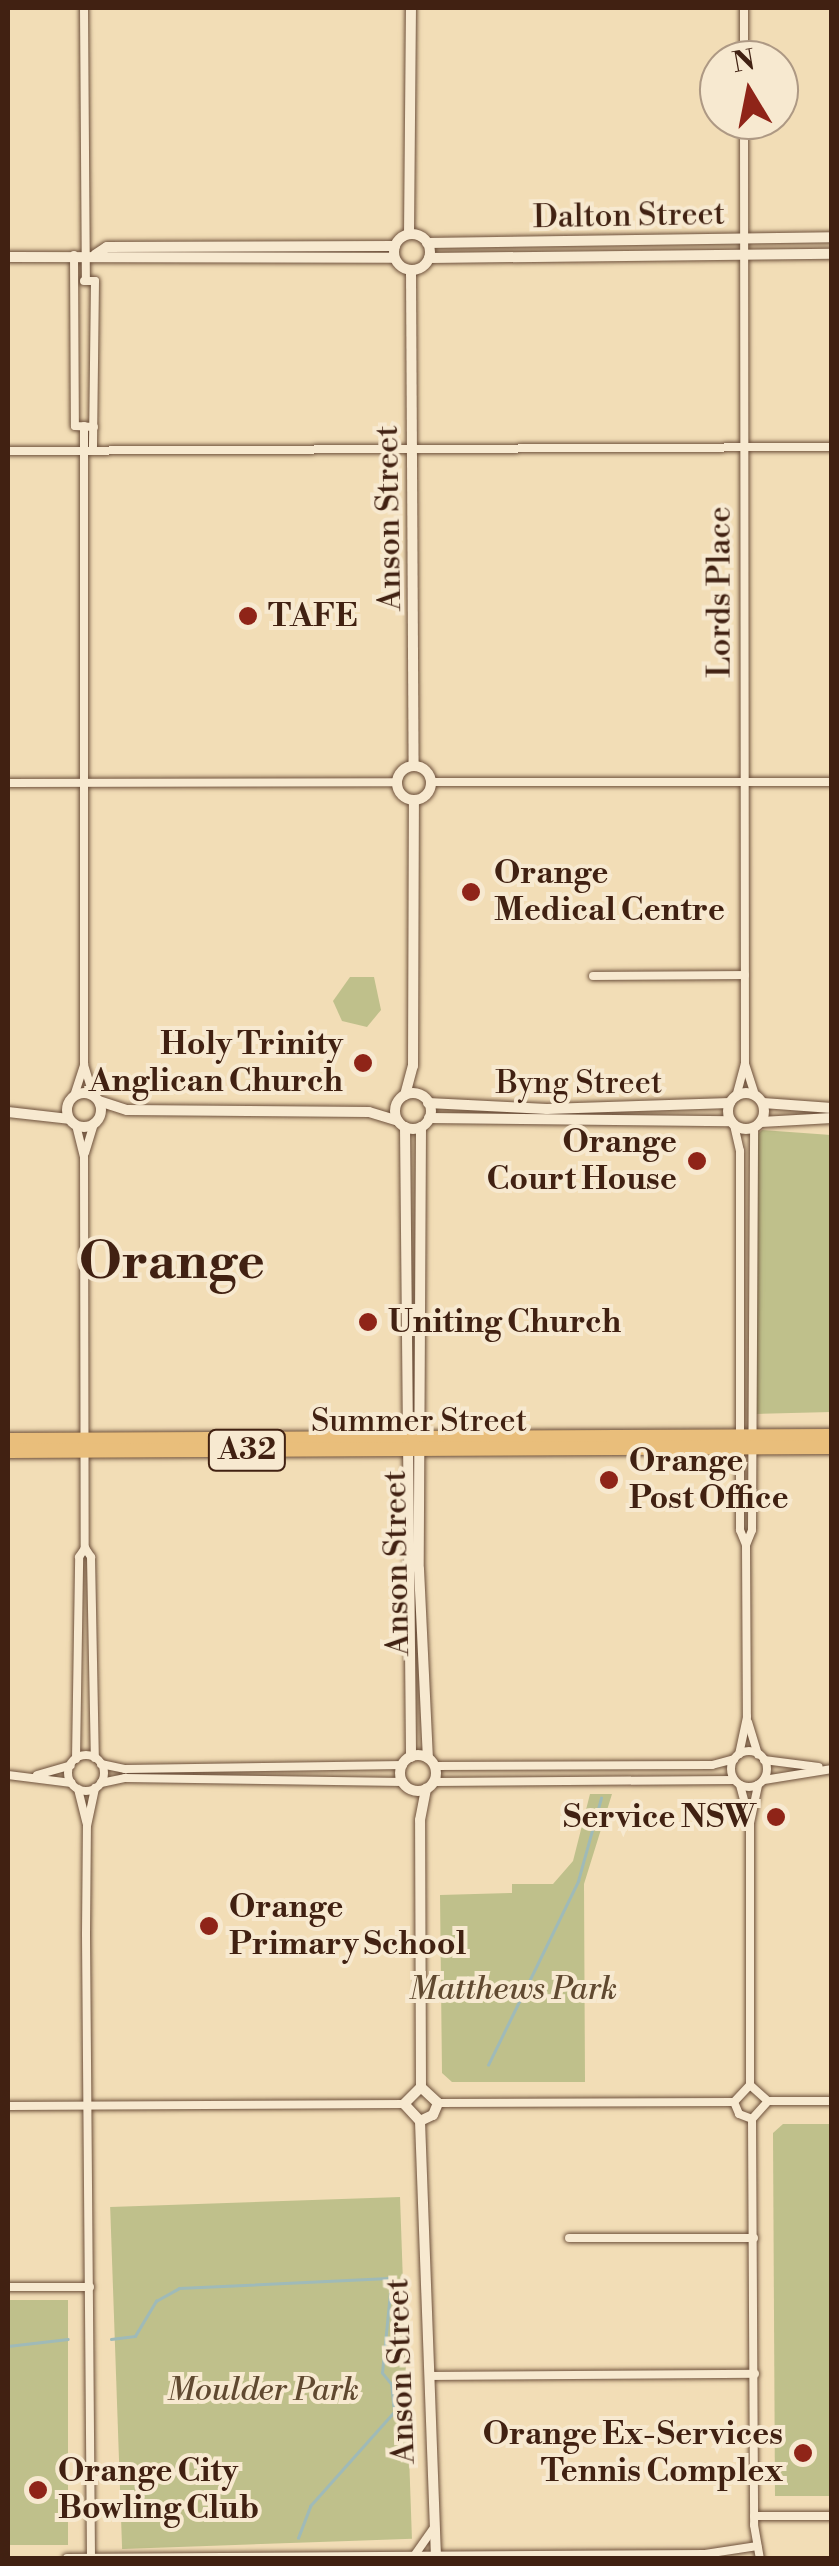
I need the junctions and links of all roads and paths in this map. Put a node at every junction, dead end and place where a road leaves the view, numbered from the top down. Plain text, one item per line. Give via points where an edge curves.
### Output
1 (84, 8) edge
2 (411, 8) edge
3 (744, 8) edge
4 (744, 40) edge
5 (744, 140) edge
6 (410, 234) junction
7 (832, 237) edge
8 (744, 239) junction
9 (427, 242) junction
10 (394, 252) junction
11 (832, 254) edge
12 (85, 255) junction
13 (744, 255) junction
14 (8, 257) edge
15 (429, 258) junction
16 (410, 270) junction
17 (74, 281) junction
18 (86, 281) junction
19 (89, 426) junction
20 (832, 447) edge
21 (744, 448) junction
22 (8, 450) edge
23 (89, 450) junction
24 (412, 450) junction
25 (414, 765) junction
26 (396, 782) junction
27 (432, 782) junction
28 (745, 782) junction
29 (832, 782) edge
30 (8, 783) edge
31 (83, 783) junction
32 (414, 800) junction
33 (745, 975) junction
34 (593, 976) dead end
35 (745, 1064) junction
36 (84, 1065) junction
37 (413, 1066) junction
38 (96, 1098) junction
39 (401, 1099) junction
40 (425, 1099) junction
41 (759, 1099) junction
42 (71, 1100) junction
43 (733, 1100) junction
44 (832, 1108) edge
45 (127, 1110) junction
46 (8, 1112) edge
47 (35, 1112) junction
48 (369, 1112) junction
49 (832, 1118) edge
50 (97, 1120) junction
51 (72, 1122) junction
52 (425, 1122) junction
53 (732, 1123) junction
54 (402, 1124) junction
55 (758, 1125) junction
56 (84, 1157) junction
57 (832, 1436) edge
58 (8, 1440) edge
59 (746, 1442) junction
60 (415, 1443) junction
61 (85, 1445) junction
62 (832, 1447) edge
63 (8, 1451) edge
64 (85, 1548) junction
65 (747, 1718) junction
66 (737, 1756) junction
67 (761, 1756) junction
68 (98, 1761) junction
69 (407, 1761) junction
70 (74, 1762) junction
71 (431, 1762) junction
72 (832, 1769) edge
73 (8, 1775) edge
74 (37, 1776) junction
75 (761, 1782) junction
76 (737, 1783) junction
77 (407, 1785) junction
78 (74, 1786) junction
79 (98, 1786) junction
80 (430, 1786) junction
81 (420, 1820) junction
82 (750, 1823) junction
83 (87, 1826) junction
84 (750, 2085) junction
85 (421, 2087) junction
86 (768, 2101) junction
87 (734, 2102) junction
88 (832, 2102) edge
89 (404, 2104) junction
90 (438, 2104) junction
91 (8, 2106) edge
92 (88, 2106) junction
93 (752, 2119) junction
94 (420, 2121) junction
95 (569, 2238) dead end
96 (754, 2238) junction
97 (8, 2287) edge
98 (90, 2287) junction
99 (755, 2374) junction
100 (429, 2376) junction
101 (754, 2516) junction
102 (832, 2516) edge
103 (433, 2529) junction
104 (757, 2546) junction
105 (414, 2556) junction
106 (436, 2557) edge
107 (66, 2558) edge
108 (91, 2558) edge
109 (760, 2558) edge

1 - 12 street
2 - 6 street
3 - 4 street
5 - 8 street, Lords Place
6 - 9 street
6 - 10 street
7 - 8 street, Dalton Street
8 - 9 street, Dalton Street
8 - 13 street, Lords Place
9 - 15 street
10 - 12 street via 108,247
10 - 16 street
11 - 13 street, Dalton Street
12 - 14 street
12 - 17 street
12 - 18 street
13 - 15 street, Dalton Street
13 - 21 street, Lords Place
15 - 16 street
16 - 24 street, Anson Street
17 - 18 street
17 - 19 street via 75,426
18 - 19 street via 95,281
19 - 23 street
20 - 21 street
21 - 24 street
21 - 28 street, Lords Place
22 - 23 street
23 - 24 street
23 - 31 street
24 - 25 street, Anson Street
25 - 26 street
25 - 27 street
26 - 31 street
26 - 32 street
27 - 28 street
27 - 32 street
28 - 29 street
28 - 33 street, Lords Place
30 - 31 street
31 - 36 street
32 - 37 street
33 - 34 street
33 - 35 street, Lords Place
35 - 41 street, Lords Place
35 - 43 street, Lords Place
36 - 38 street
36 - 42 street
37 - 39 street
37 - 40 street
38 - 42 street
38 - 45 street
38 - 50 street
39 - 40 street, Byng Street
39 - 48 street
39 - 54 street, Anson Street
40 - 43 street, Byng Street via 548,1109
40 - 52 street, Anson Street
41 - 43 street, Byng Street
41 - 44 street
41 - 55 street
42 - 47 street
42 - 51 street
43 - 53 street
45 - 48 street
45 - 50 street
46 - 47 street
47 - 51 street
48 - 54 street
49 - 55 street
50 - 51 street
50 - 56 street
51 - 56 street
52 - 53 street, Byng Street
52 - 54 street, Byng Street
52 - 60 street, Anson Street
53 - 55 street, Byng Street
53 - 59 street via 740,1151
54 - 60 street, Anson Street
55 - 59 street
56 - 61 street
57 - 59 highway, Summer Street / A32
58 - 61 highway, Summer Street / A32
59 - 60 highway, Summer Street / A32
59 - 62 highway, Summer Street / A32
59 - 65 street via 740,1530 746,1545
60 - 61 highway, Summer Street / A32
60 - 69 street, Anson Street
60 - 71 street, Anson Street
61 - 63 highway, Summer Street / A32
61 - 64 street
64 - 68 street via 91,1556 90,1736
64 - 70 street via 79,1557
65 - 66 street
65 - 67 street
66 - 67 street
66 - 71 street via 712,1765
66 - 76 street
67 - 72 street
67 - 75 street
68 - 69 street via 125,1769
68 - 70 street
68 - 79 street
69 - 71 street
69 - 77 street, Anson Street
70 - 74 street
70 - 78 street
71 - 80 street, Anson Street
72 - 75 street
73 - 74 street
74 - 78 street
75 - 76 street
75 - 82 street
76 - 80 street
76 - 82 street
77 - 79 street via 125,1778
77 - 80 street
77 - 81 street
78 - 79 street
78 - 83 street
79 - 83 street
80 - 81 street
81 - 85 street
82 - 84 street
83 - 92 street
84 - 86 street
84 - 87 street
85 - 89 street
85 - 90 street
86 - 88 street
86 - 93 street
87 - 90 street
87 - 93 street via 739,2114
89 - 92 street
89 - 94 street
90 - 94 street via 433,2116
91 - 92 street
92 - 98 street
93 - 96 street
94 - 100 street, Anson Street
95 - 96 street
96 - 99 street
97 - 98 street
98 - 108 street
99 - 100 street
99 - 101 street
100 - 103 street, Anson Street
101 - 102 street
101 - 104 street
103 - 105 street
103 - 106 street, Anson Street
104 - 106 street via 732,2553
104 - 109 street
105 - 106 street
105 - 108 street
107 - 108 street

